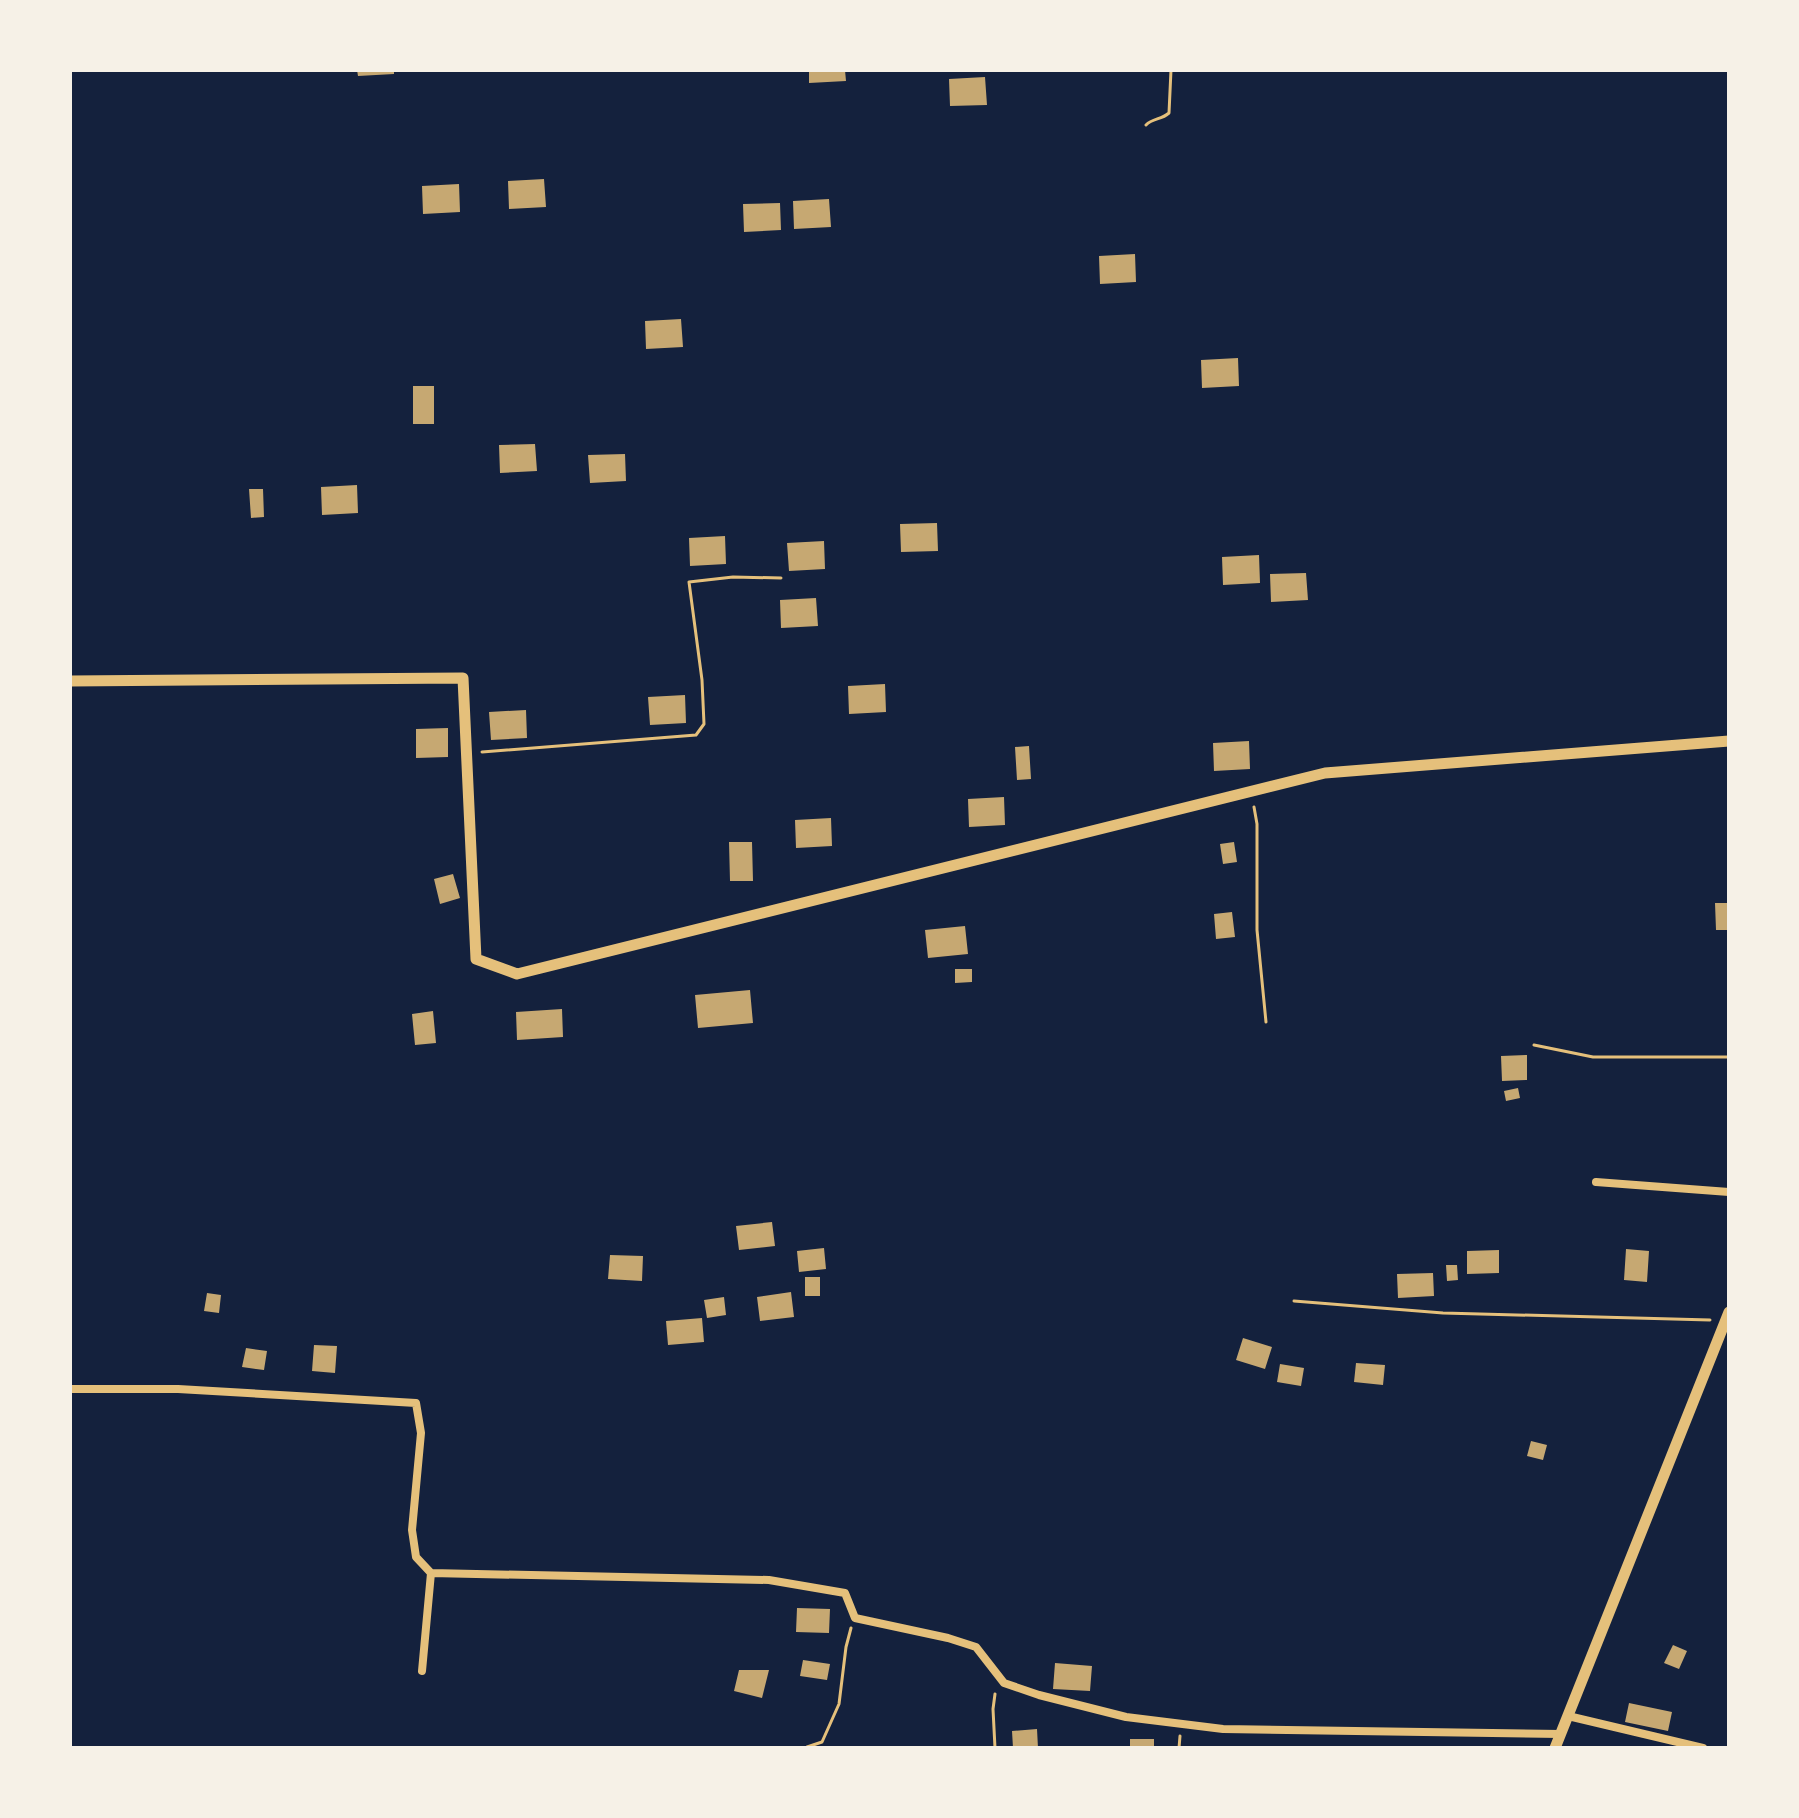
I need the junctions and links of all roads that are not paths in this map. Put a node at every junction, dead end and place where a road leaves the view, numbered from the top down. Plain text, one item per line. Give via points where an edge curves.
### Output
1 (70, 681) edge
2 (1729, 741) edge
3 (1596, 1182) dead end
4 (1729, 1192) edge
5 (1728, 1316) edge
6 (70, 1389) edge
7 (431, 1573) junction
8 (422, 1671) dead end
9 (1568, 1716) junction
10 (1561, 1734) junction
11 (1555, 1748) edge
12 (1703, 1748) edge

1 - 2 street via 463,678 476,959 517,974 1325,773
3 - 4 street
5 - 9 street
6 - 7 street via 178,1389 416,1403 421,1433 412,1530 416,1557
7 - 8 street
7 - 10 street via 769,1580 845,1593 854,1617 976,1647 1004,1683 1126,1717 1223,1729
9 - 10 street
9 - 12 street
10 - 11 street

